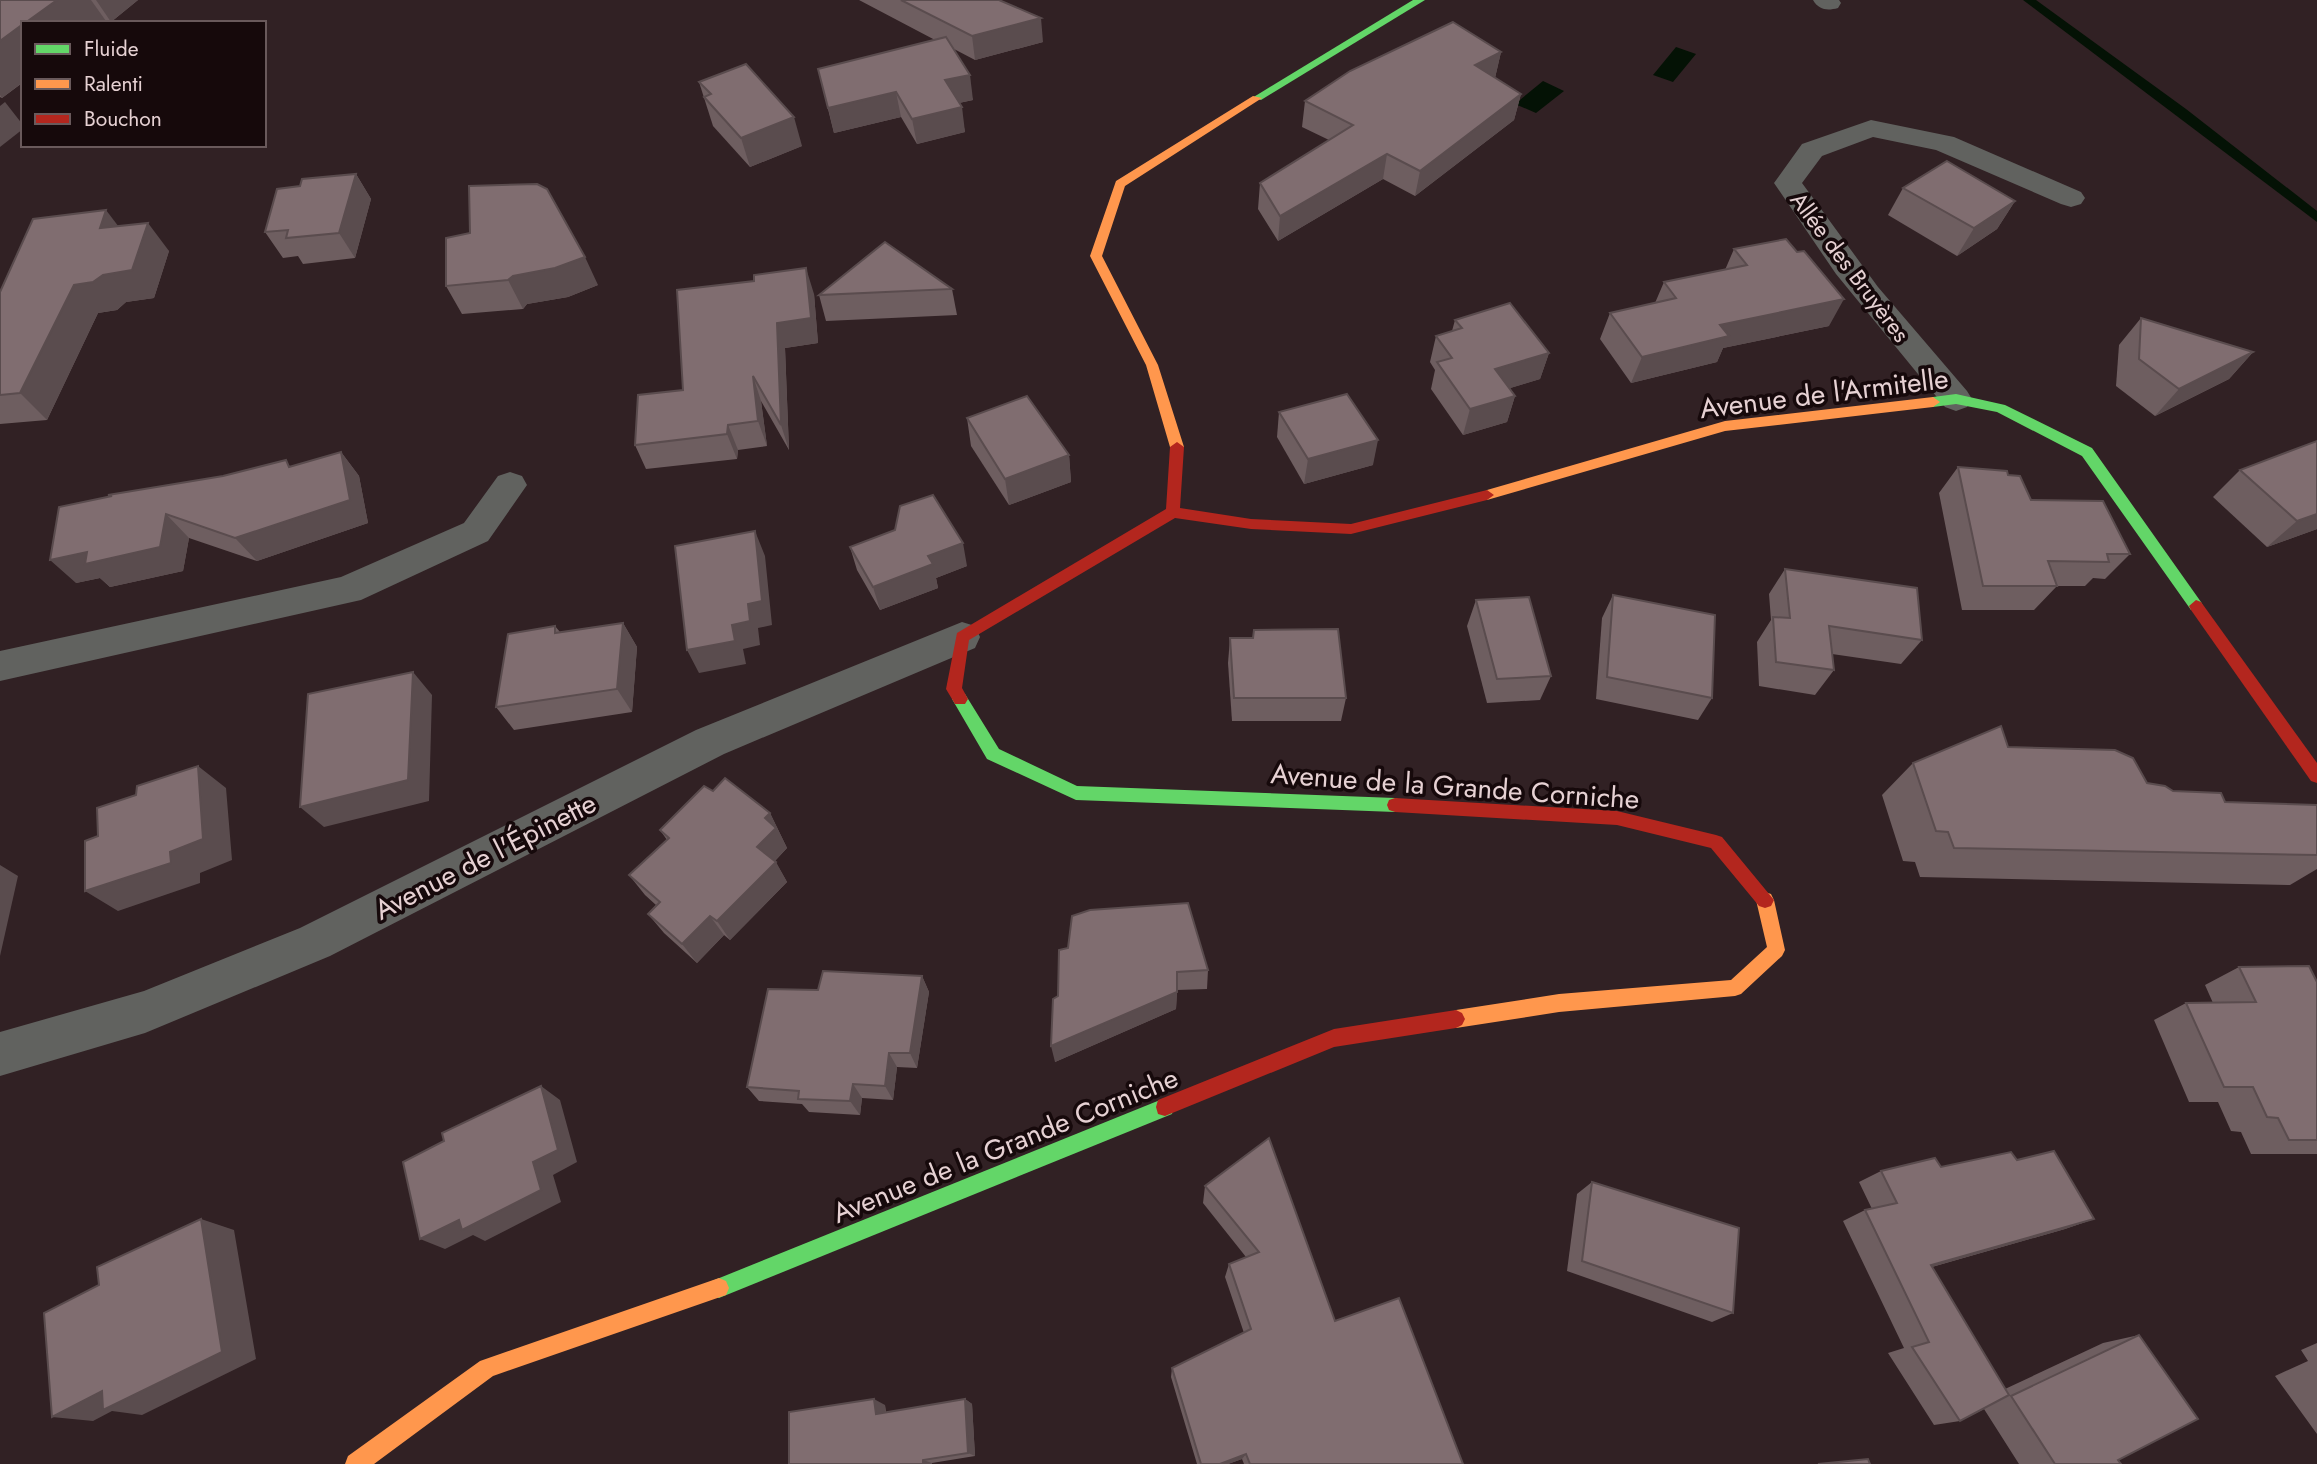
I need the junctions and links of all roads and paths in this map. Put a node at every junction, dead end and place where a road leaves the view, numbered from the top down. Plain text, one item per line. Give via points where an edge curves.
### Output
1 (1420, 0) edge
2 (2071, 198) dead end
3 (1956, 399) junction
4 (510, 485) dead end
5 (1173, 512) junction
6 (961, 637) junction
7 (0, 666) edge
8 (2317, 776) edge
9 (0, 1054) edge
10 (356, 1464) edge

1 - 5 street via 1120,184 1096,256 1152,365 1178,451
2 - 3 street, Allée des Bruyères via 1944,143 1871,128 1812,150 1788,183 1885,319
3 - 5 street, Avenue de l'Armitelle via 1725,426 1454,505 1351,529 1251,524
3 - 8 street, Avenue de l'Armitelle via 2000,408 2087,452
4 - 7 street via 476,532 348,590
5 - 6 street
6 - 9 street, Avenue de l'Épinette via 710,742 314,942 145,1012
6 - 10 street, Avenue de la Grande Corniche via 954,688 993,754 1076,793 1617,818 1716,842 1764,897 1776,950 1735,988 1559,1003 1334,1038 749,1278 487,1368

